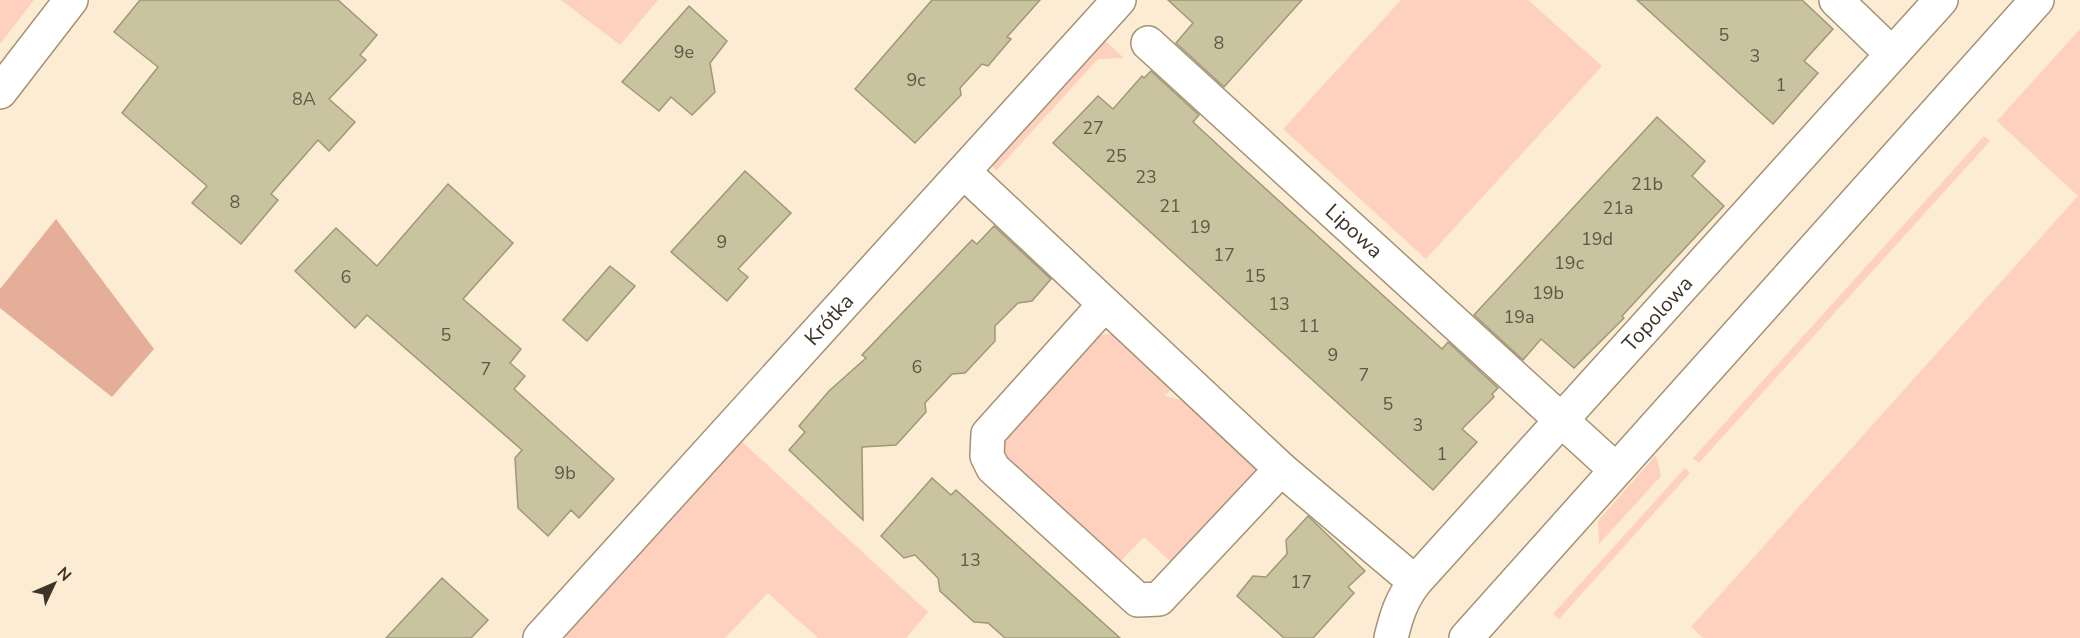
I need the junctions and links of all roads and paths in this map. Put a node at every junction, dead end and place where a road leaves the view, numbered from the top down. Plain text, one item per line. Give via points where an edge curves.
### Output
1 (70, 0) edge
2 (1119, 0) edge
3 (1836, 0) edge
4 (1941, 0) edge
5 (2037, 0) edge
6 (1148, 43) dead end
7 (1892, 54) junction
8 (0, 92) edge
9 (964, 172) junction
10 (1104, 304) junction
11 (1560, 419) junction
12 (1281, 469) junction
13 (1616, 470) junction
14 (1415, 582) junction
15 (540, 638) edge
16 (1391, 638) edge
17 (1466, 638) edge

1 - 8 street
2 - 9 street, Krótka
3 - 7 street
4 - 7 street, Topolowa
5 - 13 street
6 - 11 street, Lipowa
7 - 11 street, Topolowa
9 - 10 street
9 - 15 street, Krótka
10 - 12 street
10 - 12 street via 988,434 987,456 993,468 1144,602 1159,599
11 - 13 street, Lipowa
11 - 14 street, Topolowa
12 - 14 street
13 - 17 street
14 - 16 street, Topolowa via 1400,605

